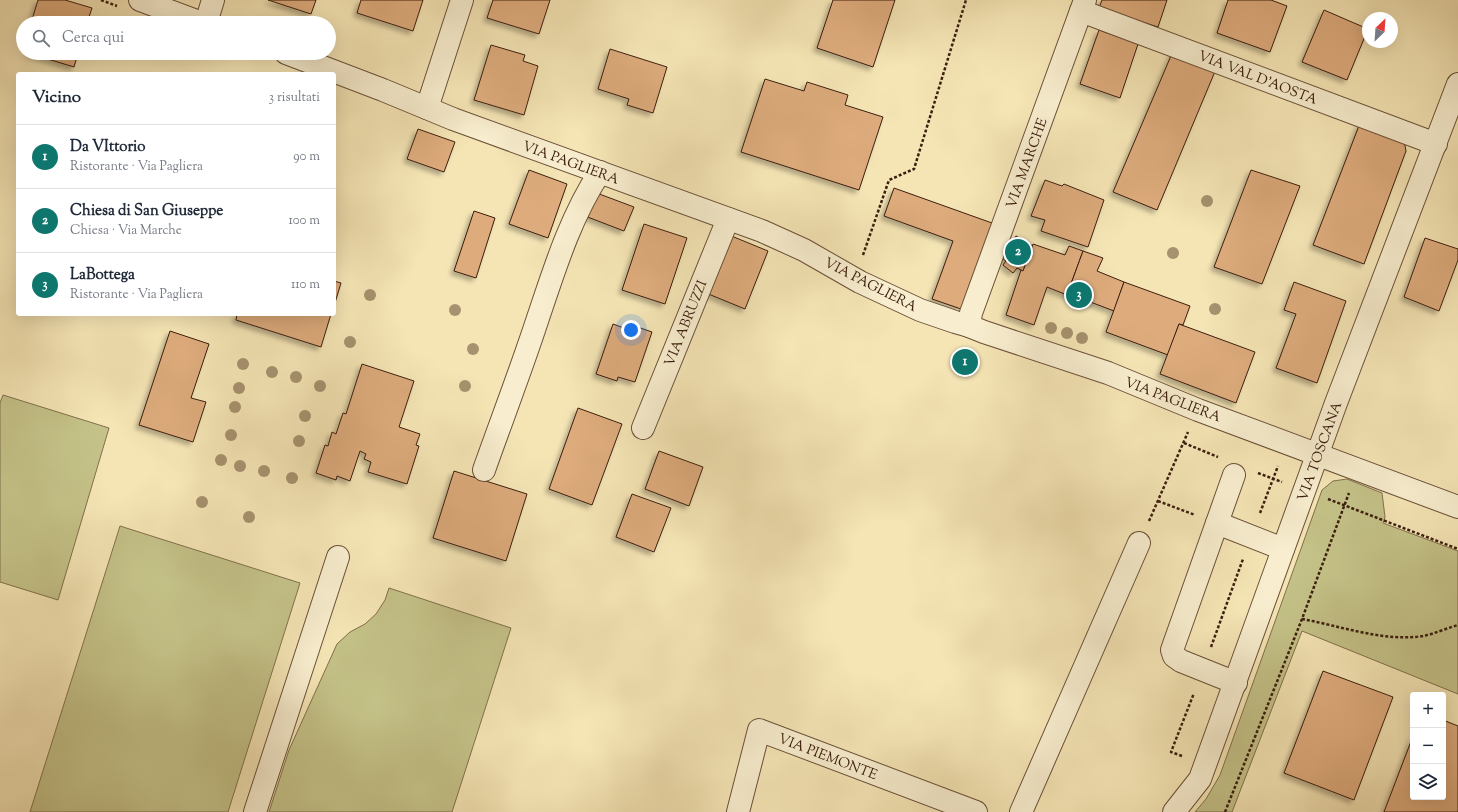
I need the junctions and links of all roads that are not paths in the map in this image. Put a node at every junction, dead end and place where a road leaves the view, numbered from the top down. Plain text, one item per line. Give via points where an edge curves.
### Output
1 (140, 0) edge
2 (213, 0) edge
3 (462, 0) edge
4 (1083, 5) edge
5 (183, 16) edge
6 (208, 16) edge
7 (304, 60) edge
8 (336, 72) edge
9 (336, 72) edge
10 (1458, 84) edge
11 (427, 108) junction
12 (1436, 144) junction
13 (600, 172) junction
14 (728, 218) junction
15 (969, 326) junction
16 (643, 428) dead end
17 (1319, 454) junction
18 (484, 470) dead end
19 (1234, 475) dead end
20 (1458, 507) edge
21 (1217, 523) junction
22 (1139, 543) road end
23 (1283, 549) junction
24 (338, 556) dead end
25 (1236, 683) junction
26 (255, 812) edge
27 (738, 812) edge
28 (976, 812) edge
29 (1021, 812) edge
30 (1174, 812) edge

1 - 5 street
2 - 6 street
3 - 11 street
4 - 12 street, VIA VAL D'AOSTA
4 - 15 street, VIA MARCHE via 971,313
7 - 8 street, VIA PAGLIERA
9 - 11 street, VIA PAGLIERA
10 - 12 street, VIA TOSCANA
11 - 13 street, VIA PAGLIERA
12 - 17 street, VIA TOSCANA
13 - 14 street, VIA PAGLIERA
13 - 18 street via 580,208 558,260
14 - 15 street, VIA PAGLIERA via 762,231 920,310
14 - 16 street, VIA ABRUZZI
15 - 17 street, VIA PAGLIERA via 1108,374
17 - 20 street, VIA PAGLIERA
17 - 23 street, VIA TOSCANA
19 - 21 street
21 - 23 street
21 - 25 street via 1172,650 1174,656 1181,661
22 - 29 street
23 - 25 street, VIA TOSCANA
24 - 26 street
25 - 30 street, VIA TOSCANA via 1200,779
27 - 28 street, VIA PIEMONTE via 759,730

